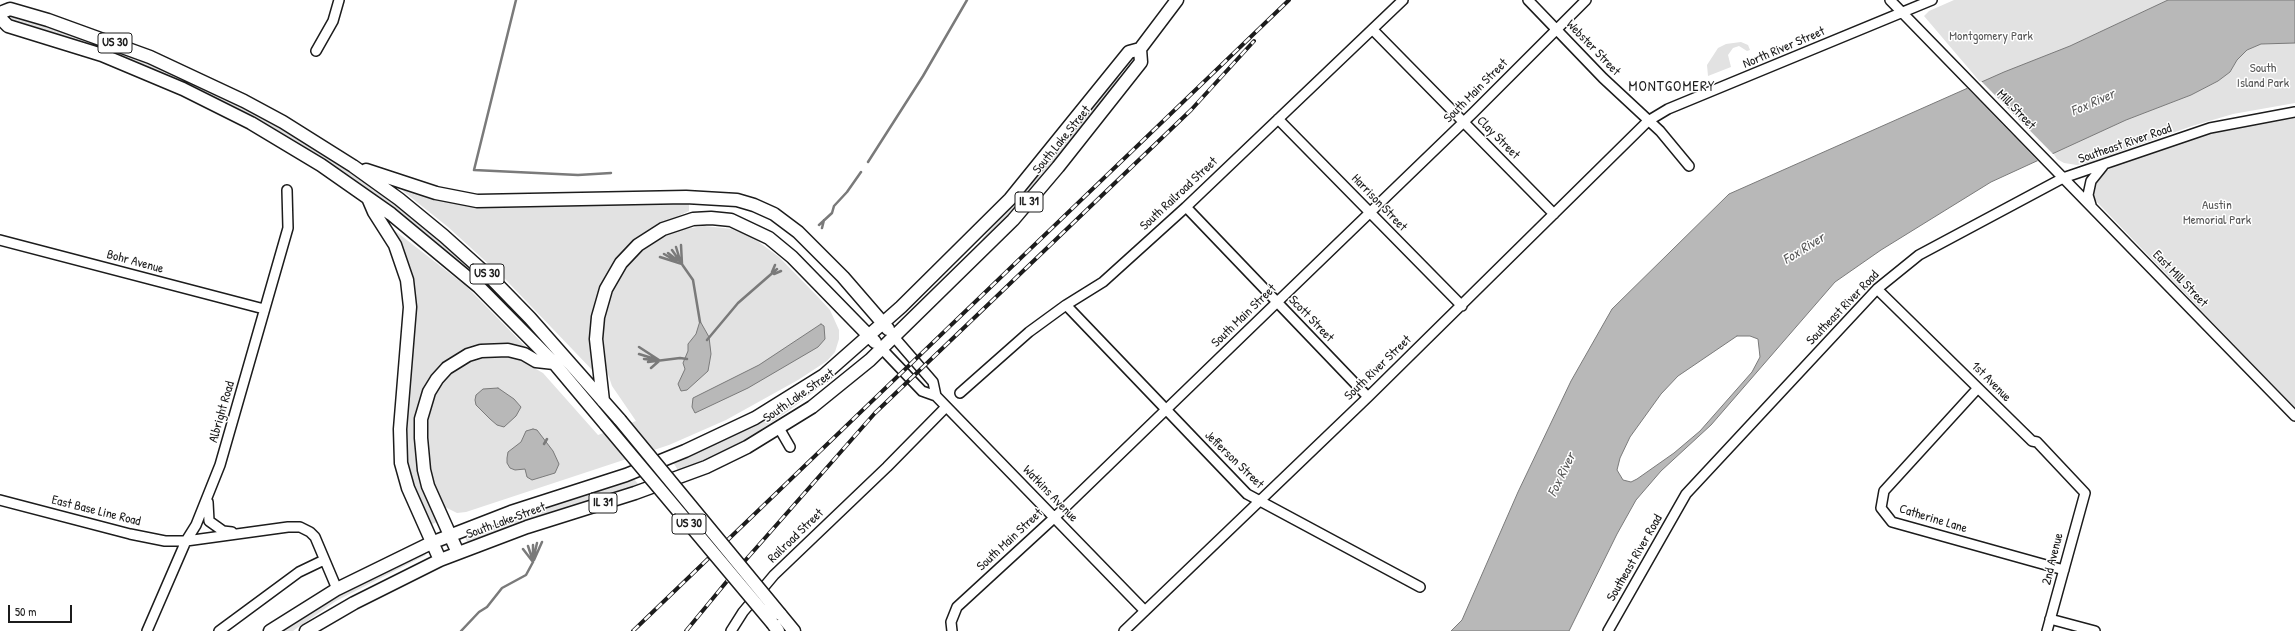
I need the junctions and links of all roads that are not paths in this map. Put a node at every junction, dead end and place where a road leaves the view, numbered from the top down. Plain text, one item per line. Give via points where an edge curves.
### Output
1 (339, 0) edge
2 (1177, 0) edge
3 (1403, 0) edge
4 (1528, 0) edge
5 (1586, 0) edge
6 (1890, 0) edge
7 (1932, 0) edge
8 (1902, 12) junction
9 (0, 13) edge
10 (0, 18) edge
11 (1556, 29) junction
12 (1372, 30) junction
13 (1140, 49) junction
14 (316, 51) dead end
15 (2295, 112) edge
16 (1278, 119) junction
17 (1648, 121) junction
18 (1463, 122) junction
19 (2046, 159) joint
20 (2106, 164) junction
21 (353, 166) junction
22 (1689, 166) dead end
23 (2063, 178) junction
24 (287, 190) dead end
25 (367, 196) junction
26 (1186, 207) junction
27 (2093, 208) junction
28 (1370, 212) junction
29 (1554, 214) junction
30 (0, 240) edge
31 (1878, 288) junction
32 (1277, 302) junction
33 (1066, 304) junction
34 (1462, 306) junction
35 (264, 309) junction
36 (884, 324) junction
37 (869, 336) junction
38 (894, 337) junction
39 (882, 349) junction
40 (554, 363) junction
41 (1978, 388) junction
42 (960, 393) dead end
43 (936, 396) junction
44 (1368, 397) junction
45 (603, 401) junction
46 (946, 407) junction
47 (1165, 410) junction
48 (2295, 416) edge
49 (779, 428) junction
50 (790, 446) dead end
51 (2085, 493) joint
52 (209, 494) junction
53 (0, 500) edge
54 (1259, 501) junction
55 (1055, 517) junction
56 (239, 534) junction
57 (450, 534) junction
58 (186, 541) junction
59 (432, 543) junction
60 (458, 553) junction
61 (324, 560) junction
62 (440, 560) junction
63 (2064, 570) junction
64 (1420, 587) dead end
65 (338, 589) junction
66 (1145, 611) junction
67 (2050, 619) junction
68 (951, 626) edge
69 (776, 628) edge
70 (147, 631) edge
71 (219, 631) edge
72 (270, 631) edge
73 (306, 631) edge
74 (731, 631) edge
75 (794, 631) edge
76 (1124, 631) edge
77 (1608, 631) edge
78 (2047, 631) edge
79 (2095, 631) edge

1 - 14 street via 333,21
2 - 13 main road, South Lake Street / IL 31
3 - 12 street, South Railroad Street
4 - 11 street, Webster Street
5 - 11 street, South Main Street
6 - 8 street, Mill Street
7 - 8 street, North River Street
8 - 17 street, North River Street via 1668,109
8 - 19 street, Mill Street
9 - 21 main road, US 30 via 10,9 48,20 157,60 283,122
10 - 25 main road, US 30 via 8,26 102,55 189,92 257,127 322,165
11 - 17 street, Webster Street via 1602,78
11 - 18 street, South Main Street
12 - 16 street, South Railroad Street
12 - 18 street, Clay Street
13 - 36 main road, South Lake Street / IL 31 via 1129,52 1010,199
13 - 38 main road, South Lake Street / IL 31 via 1141,62 1038,191 990,244
15 - 20 street, Southeast River Road via 2210,128
16 - 26 street, South Railroad Street
16 - 28 street, Harrison Street
17 - 22 street, Webster Street via 1660,131
17 - 29 street, South River Street
18 - 28 street, South Main Street
18 - 29 street, Clay Street
19 - 23 street, East Mill Street
20 - 23 street, Southeast River Road
20 - 27 street via 2091,181 2088,195
21 - 36 main road via 436,193 477,201 686,197 743,202 785,221 843,277
21 - 45 main road, US 30 via 439,231 493,280
23 - 27 street, East Mill Street
23 - 31 street, Southeast River Road via 1920,255
24 - 35 street, Albright Road via 288,228
25 - 40 main road, US 30 via 457,267
25 - 59 main road via 395,245 408,280 410,307 400,448 408,488
26 - 32 street, Scott Street
26 - 33 street, South Railroad Street via 1103,282
27 - 48 street, East Mill Street
28 - 32 street, South Main Street
28 - 34 street, Harrison Street
29 - 34 street, South River Street
30 - 35 street, Bohr Avenue
31 - 41 street, 1st Avenue
31 - 77 street, Southeast River Road via 1686,494
32 - 44 street, Scott Street
32 - 47 street, South Main Street
33 - 42 street, South Railroad Street via 1029,332
33 - 47 street, Jefferson Street
34 - 44 street, South River Street
35 - 52 street, Albright Road via 220,465
36 - 37 main road, South Lake Street / IL 31
36 - 38 main road
37 - 39 main road
37 - 45 main road via 792,257 769,238 731,220 693,219 663,229 638,245 620,263 606,289 598,317 596,339
37 - 57 main road, South Lake Street / IL 31 via 847,357 802,391 726,433 626,475
38 - 39 main road, South Lake Street / IL 31
38 - 43 street, Watkins Avenue via 933,382
39 - 43 street, Watkins Avenue via 922,391
39 - 49 main road, South Lake Street / IL 31 via 830,394
40 - 57 main road via 536,361 524,354 508,350 481,351 457,361 437,379 429,392 423,411 422,455 428,486
40 - 69 main road, US 30, bridge
41 - 51 street, 1st Avenue via 2032,441 2037,442
41 - 63 street, Catherine Lane via 1884,491 1881,508 1892,522
43 - 46 street, Watkins Avenue
44 - 54 street, South River Street
45 - 75 main road, US 30, bridge
46 - 55 street, Watkins Avenue
46 - 74 street, Railroad Street via 774,575 743,612
47 - 54 street, Jefferson Street via 1247,494
47 - 55 street, South Main Street
49 - 50 street
49 - 60 main road, South Lake Street / IL 31 via 747,447 692,473 527,527
51 - 63 street, 2nd Avenue
52 - 56 street via 207,510 210,521 223,531
52 - 58 street, Albright Road
53 - 58 street, East Base Line Road via 130,534 165,541
54 - 64 street, Jefferson Street
54 - 66 street, South River Street
55 - 66 street, Watkins Avenue
55 - 68 street, South Main Street via 957,607
56 - 58 street, East Base Line Road
56 - 61 street, East Base Line Road via 288,527 305,529 315,538
57 - 59 main road, South Lake Street / IL 31
57 - 60 main road
58 - 70 street, Albright Road
59 - 62 main road
59 - 65 main road, South Lake Street / IL 31
60 - 62 main road, South Lake Street / IL 31
61 - 65 street, East Base Line Road
61 - 71 street via 299,572
62 - 73 main road, South Lake Street / IL 31 via 354,602
63 - 67 street, 2nd Avenue
65 - 72 main road, IL 31
66 - 76 street, South River Street
67 - 78 street, 2nd Avenue
67 - 79 street

